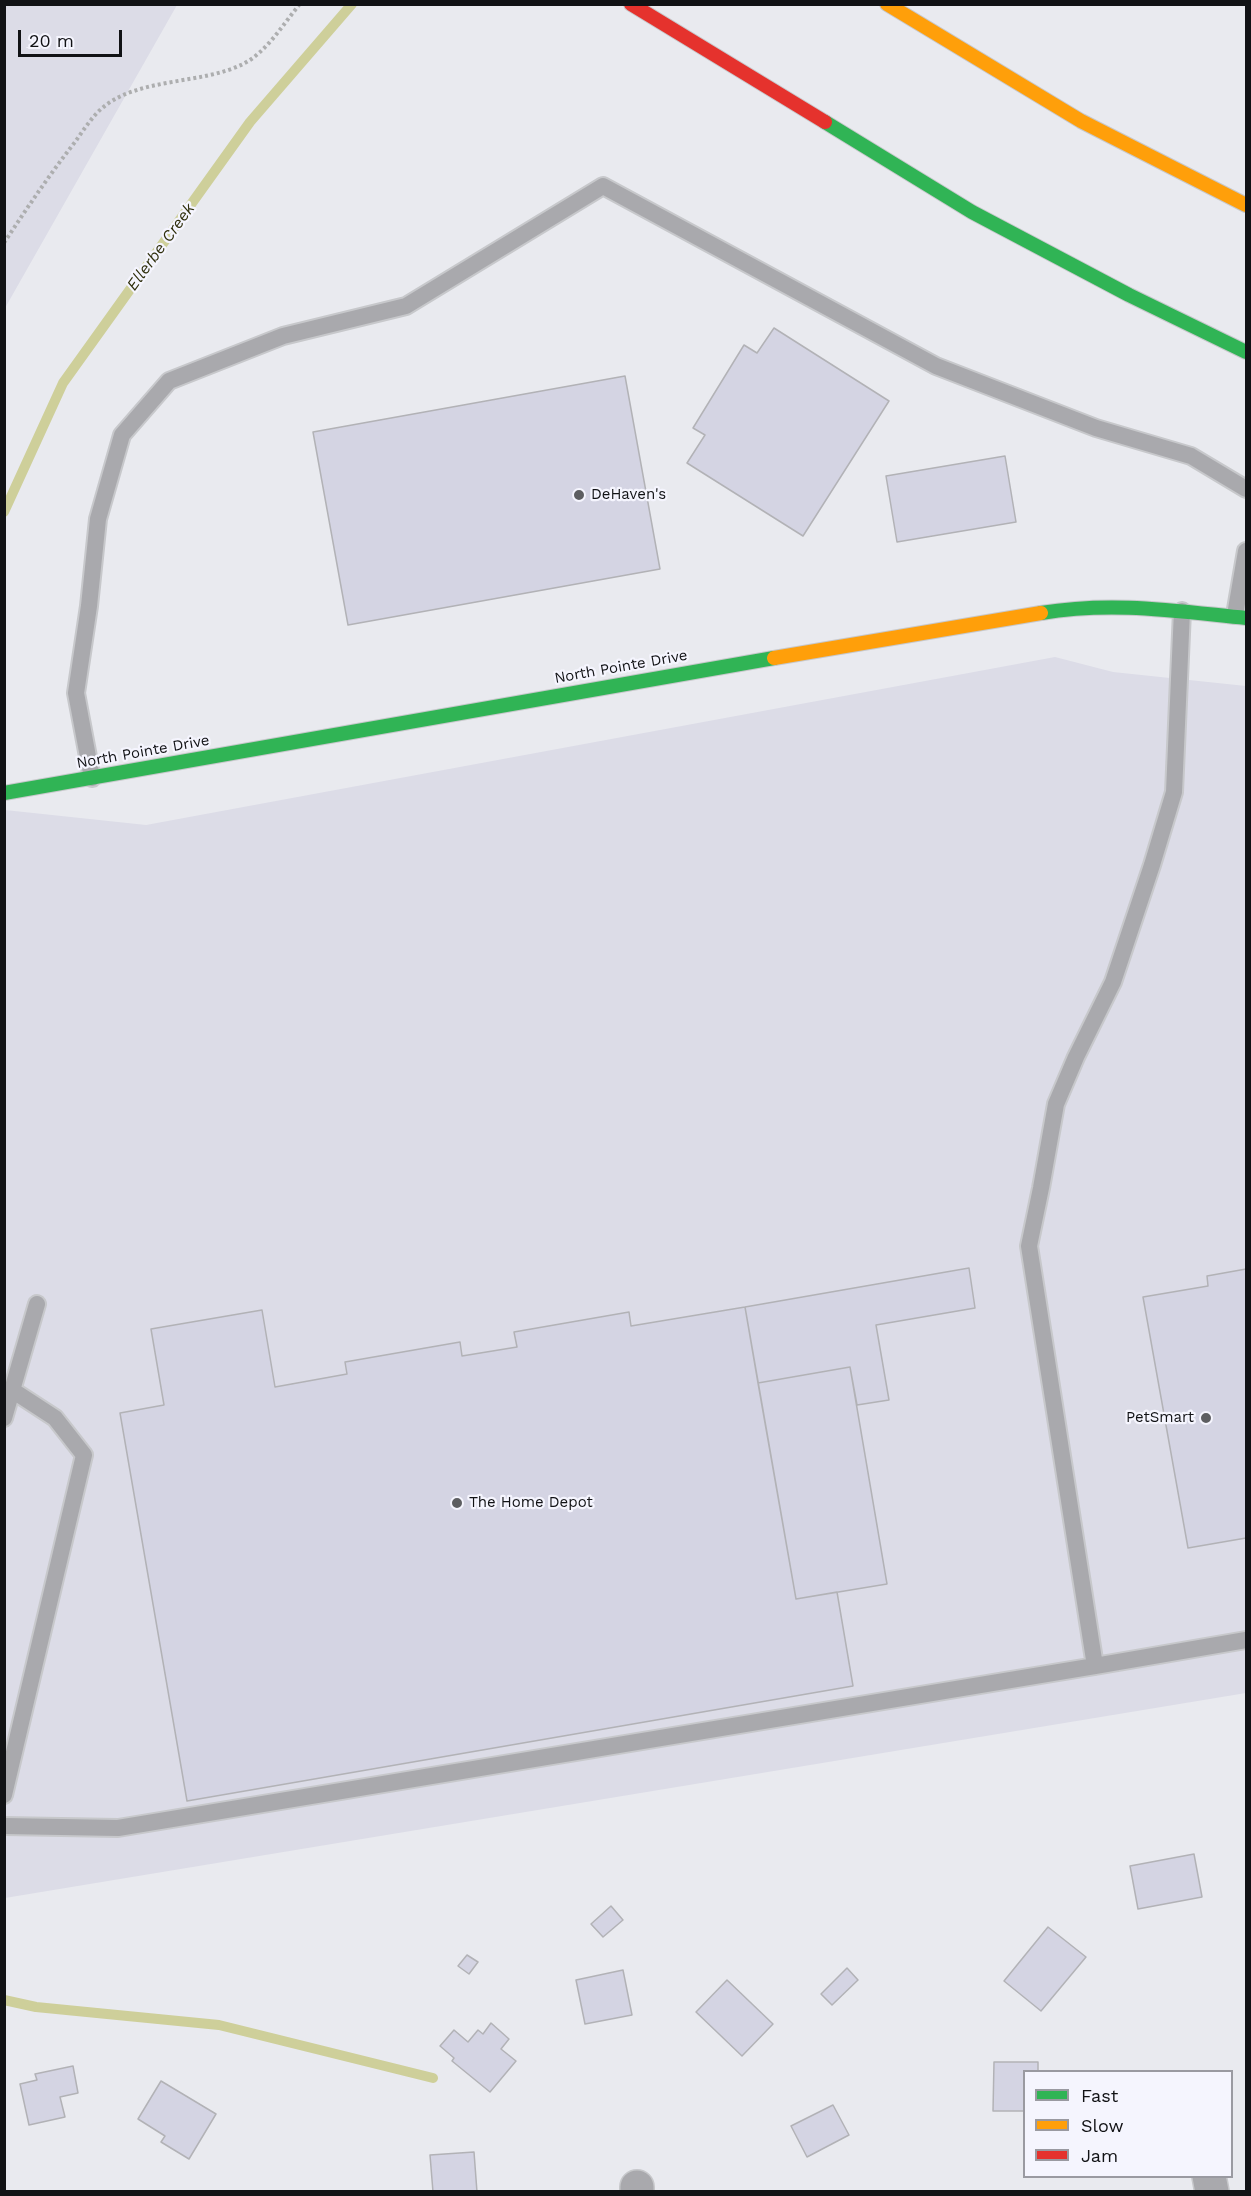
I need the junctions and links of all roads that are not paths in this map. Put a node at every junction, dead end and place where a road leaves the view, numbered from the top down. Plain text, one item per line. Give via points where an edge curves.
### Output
1 (631, 4) edge
2 (887, 4) edge
3 (1246, 205) edge
4 (1246, 352) edge
5 (1246, 489) edge
6 (1246, 551) edge
7 (1182, 611) junction
8 (1241, 617) edge
9 (92, 777) junction
10 (4, 794) edge
11 (37, 1304) dead end
12 (12, 1390) junction
13 (4, 1418) edge
14 (1246, 1640) edge
15 (1095, 1666) junction
16 (4, 1796) edge
17 (4, 1826) edge

1 - 4 main road via 972,212
2 - 3 main road via 1081,121
5 - 9 lane via 1191,456 1096,428 936,366 603,186 406,306 283,336 169,381 122,435 98,519 76,693
6 - 8 lane
7 - 8 main road, North Pointe Drive
7 - 9 main road, North Pointe Drive via 1131,606 1059,610
7 - 15 lane via 1174,792 1113,982 1056,1104 1029,1246
9 - 10 main road, North Pointe Drive
11 - 12 lane
12 - 13 lane
12 - 16 lane via 55,1418 84,1455
14 - 15 lane
15 - 17 lane via 118,1828

